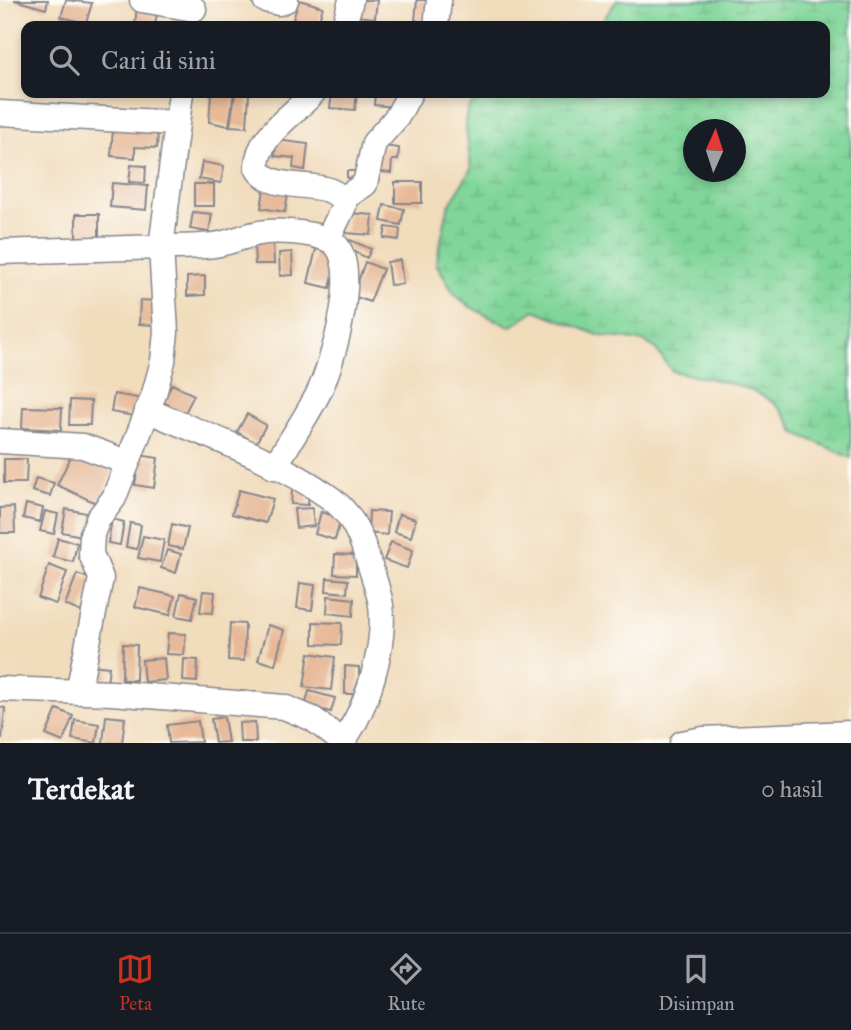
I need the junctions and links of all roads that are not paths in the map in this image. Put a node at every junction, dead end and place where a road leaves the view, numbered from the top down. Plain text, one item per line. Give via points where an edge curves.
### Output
1 (142, 0) edge
2 (265, 0) edge
3 (286, 0) edge
4 (351, 0) edge
5 (439, 0) edge
6 (194, 12) edge
7 (345, 21) edge
8 (437, 21) edge
9 (180, 98) edge
10 (308, 98) edge
11 (407, 98) edge
12 (0, 113) edge
13 (176, 123) junction
14 (343, 199) junction
15 (328, 239) junction
16 (161, 247) junction
17 (0, 252) edge
18 (147, 410) junction
19 (0, 442) edge
20 (126, 462) junction
21 (274, 467) junction
22 (0, 689) edge
23 (78, 692) junction
24 (851, 733) edge
25 (343, 742) edge
26 (682, 743) edge

1 - 6 street
2 - 3 street
4 - 7 street
5 - 8 street
9 - 13 street
10 - 14 street via 274,131 259,155 257,168 271,180 329,189
11 - 14 street via 374,143 365,184
12 - 13 street
13 - 16 street
14 - 15 street via 344,208
15 - 16 street via 259,233 211,245
15 - 21 street via 344,255 346,276 331,361
16 - 17 street
16 - 18 street via 166,343
18 - 20 street
18 - 21 street
19 - 20 street via 83,446
20 - 23 street via 112,502 92,534 91,554 101,578
21 - 25 street via 330,497 351,518 378,593 381,620 368,691 359,719
22 - 23 street
23 - 25 street via 284,707 313,719
24 - 26 street

